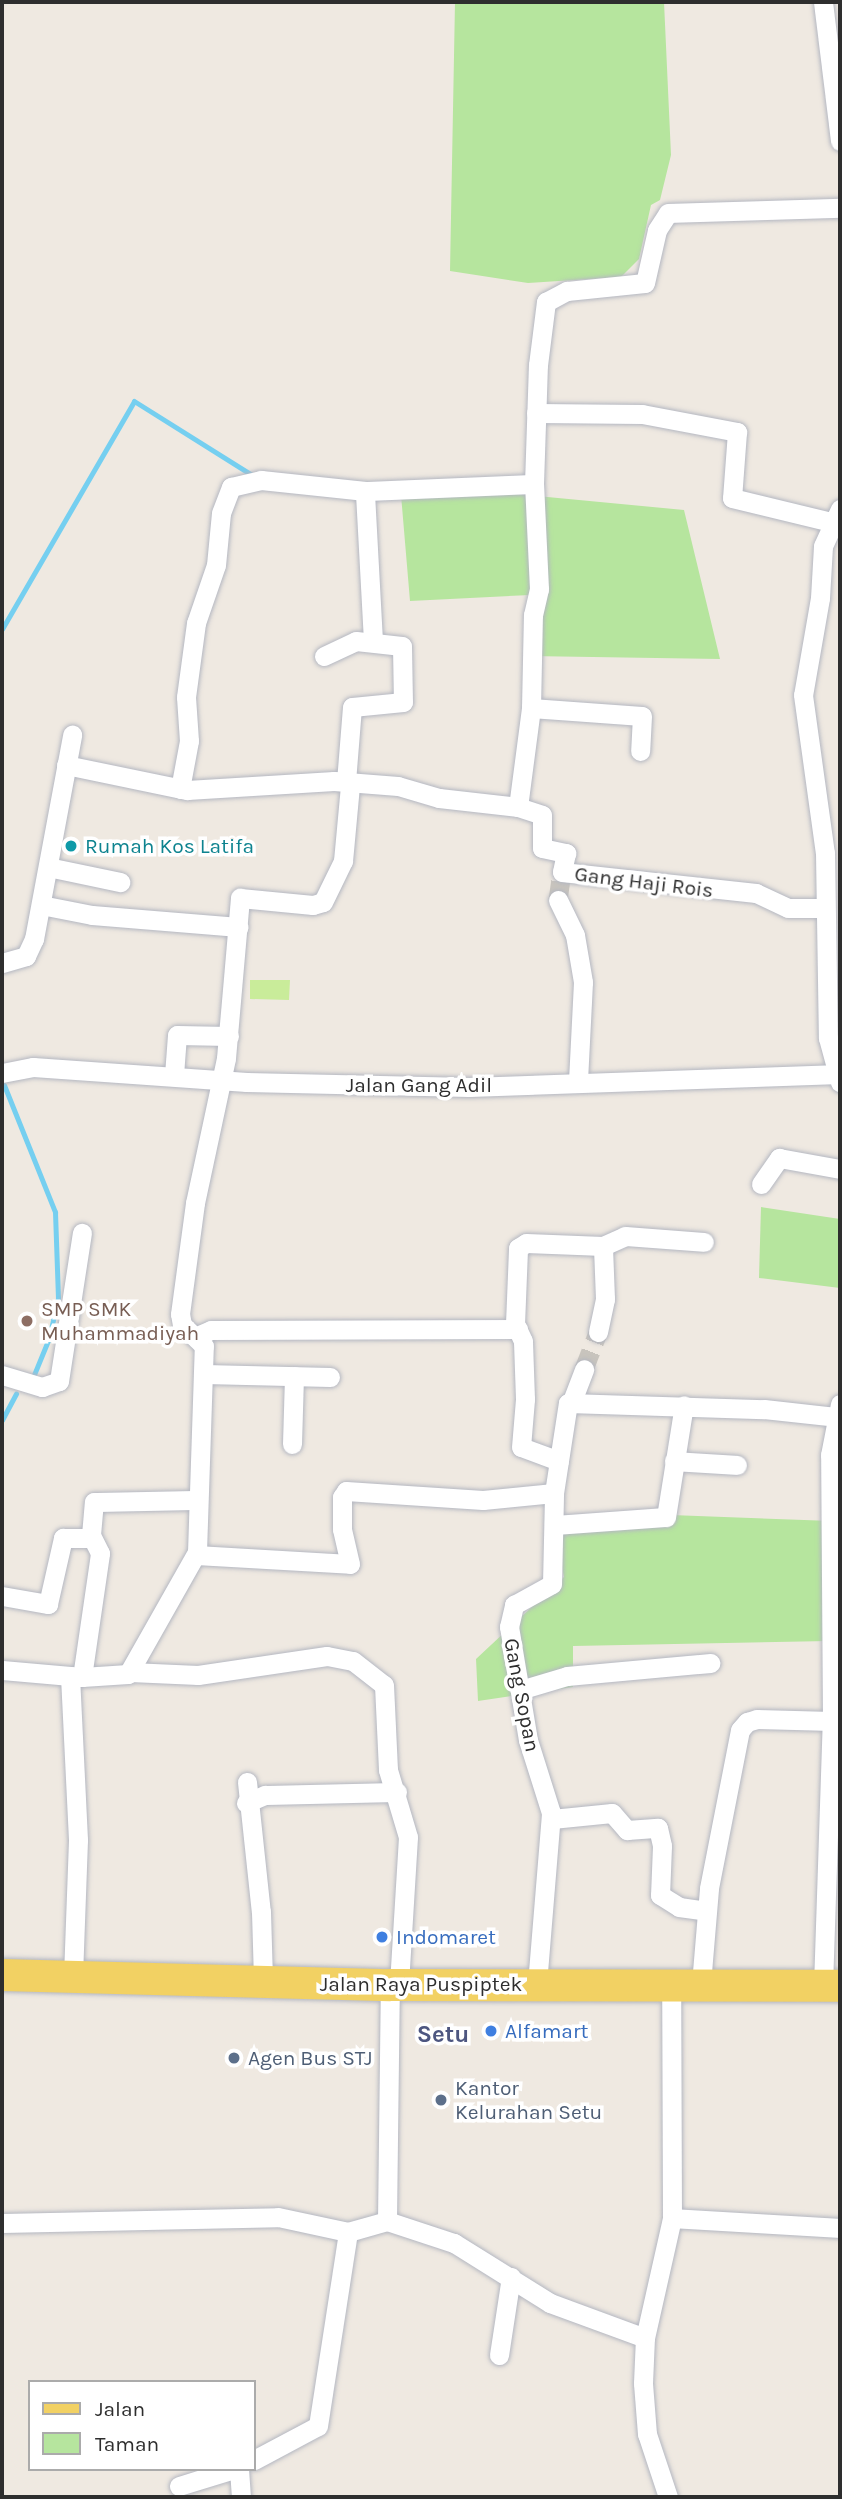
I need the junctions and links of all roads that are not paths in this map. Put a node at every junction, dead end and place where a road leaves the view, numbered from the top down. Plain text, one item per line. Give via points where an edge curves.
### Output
1 (822, 2) edge
2 (840, 141) edge
3 (840, 208) edge
4 (536, 413) junction
5 (534, 484) junction
6 (365, 491) junction
7 (836, 515) edge
8 (373, 641) junction
9 (324, 656) dead end
10 (531, 708) junction
11 (72, 735) dead end
12 (640, 751) dead end
13 (66, 765) junction
14 (348, 784) junction
15 (180, 789) junction
16 (518, 807) junction
17 (48, 867) junction
18 (120, 882) dead end
19 (558, 900) tunnel mouth
20 (41, 905) junction
21 (825, 908) junction
22 (239, 927) junction
23 (2, 963) edge
24 (229, 1036) junction
25 (2, 1069) edge
26 (174, 1076) junction
27 (839, 1076) edge
28 (219, 1080) junction
29 (578, 1082) junction
30 (840, 1169) edge
31 (761, 1184) dead end
32 (82, 1233) dead end
33 (704, 1242) dead end
34 (603, 1246) junction
35 (518, 1329) junction
36 (598, 1332) tunnel mouth
37 (195, 1337) junction
38 (584, 1369) tunnel mouth
39 (209, 1374) junction
40 (2, 1375) edge
41 (294, 1376) junction
42 (330, 1377) dead end
43 (572, 1401) junction
44 (684, 1405) junction
45 (839, 1412) edge
46 (292, 1444) dead end
47 (559, 1461) junction
48 (674, 1461) junction
49 (737, 1465) dead end
50 (554, 1493) junction
51 (202, 1500) junction
52 (554, 1525) junction
53 (92, 1538) junction
54 (196, 1555) junction
55 (2, 1596) edge
56 (710, 1663) dead end
57 (2, 1670) edge
58 (130, 1672) junction
59 (76, 1677) junction
60 (520, 1690) junction
61 (832, 1721) junction
62 (247, 1782) dead end
63 (397, 1792) junction
64 (246, 1803) junction
65 (552, 1819) junction
66 (707, 1911) junction
67 (2, 1975) edge
68 (73, 1977) junction
69 (263, 1981) junction
70 (537, 1984) junction
71 (686, 1984) junction
72 (395, 1985) junction
73 (832, 1986) edge
74 (672, 2218) junction
75 (387, 2221) junction
76 (2, 2223) edge
77 (840, 2228) edge
78 (348, 2232) junction
79 (511, 2277) junction
80 (645, 2339) junction
81 (499, 2355) dead end
82 (256, 2459) edge
83 (229, 2471) edge
84 (236, 2471) edge
85 (179, 2486) dead end
86 (241, 2497) edge
87 (668, 2497) edge

1 - 2 street
3 - 4 street via 664,215 645,283 567,291 547,300 541,323
4 - 5 street
4 - 7 street via 642,414 737,432 732,498
5 - 6 street
5 - 10 street via 539,589 533,615
6 - 8 street
6 - 15 street via 261,480 231,487 221,513 216,565 196,623 186,696 189,741
7 - 21 street via 821,556 820,598 803,695 809,765 824,834
8 - 9 street via 349,643
8 - 14 street via 401,643 404,701 352,706
10 - 12 street via 642,716
10 - 16 street
11 - 13 street
13 - 15 street
13 - 17 street
14 - 15 street
14 - 16 street via 398,786 439,798
14 - 22 street via 343,861 325,900 313,905 240,898
16 - 21 street, Gang Haji Rois via 542,815 542,848 566,853 562,872 756,893 788,908
17 - 18 street
17 - 20 street
19 - 29 street via 575,936 583,982
20 - 22 street via 84,915
20 - 23 street via 28,954
21 - 27 street via 827,1016
22 - 24 street
24 - 26 street via 177,1035
24 - 28 street
25 - 26 street, Jalan Gang Adil
26 - 28 street, Jalan Gang Adil
27 - 29 street, Jalan Gang Adil
28 - 29 street, Jalan Gang Adil via 469,1087
28 - 37 street via 180,1314 182,1325
30 - 31 street via 779,1158
32 - 40 street via 59,1381 42,1387
33 - 34 street via 625,1236
34 - 35 street via 520,1245
34 - 36 street via 605,1299
35 - 37 street via 211,1330
35 - 47 street via 525,1387 522,1449
37 - 39 street via 204,1346
38 - 43 street, Gang Sopan
39 - 41 street
39 - 51 street
41 - 42 street
41 - 46 street
43 - 44 street
43 - 47 street, Gang Sopan
44 - 45 street
44 - 48 street
45 - 61 street via 830,1482
47 - 50 street, Gang Sopan
48 - 49 street
48 - 52 street via 666,1517
50 - 52 street, Gang Sopan
50 - 54 street via 483,1500 346,1491 342,1529 350,1564
51 - 53 street via 94,1502
51 - 54 street
52 - 60 street, Gang Sopan via 552,1584 516,1603 511,1613 509,1627
53 - 55 street via 63,1538 48,1604
53 - 59 street via 100,1553
54 - 58 street
56 - 60 street via 567,1676
57 - 59 street
58 - 59 street via 117,1677
58 - 63 street via 183,1676 303,1658 353,1661 385,1688 388,1770
59 - 68 street via 78,1840
60 - 65 street, Gang Sopan via 528,1740
61 - 66 street via 757,1719 742,1727 732,1757
61 - 73 street
62 - 64 street
63 - 64 street via 265,1795
63 - 72 street via 408,1850
64 - 69 street via 258,1874
65 - 66 street via 612,1813 627,1829 658,1828 660,1895 679,1907
65 - 70 street, Gang Sopan
66 - 71 street
67 - 68 main road, Jalan Raya Puspiptek
68 - 69 main road, Jalan Raya Puspiptek
69 - 72 main road, Jalan Raya Puspiptek
70 - 71 main road, Jalan Raya Puspiptek
70 - 72 main road, Jalan Raya Puspiptek
71 - 73 main road, Jalan Raya Puspiptek
71 - 74 street
72 - 75 street
74 - 77 street
74 - 80 street
75 - 78 street
75 - 79 street via 454,2243
76 - 78 street via 278,2217
78 - 82 street via 318,2426
79 - 80 street via 550,2302
79 - 81 street
80 - 87 street via 647,2434
83 - 85 street
84 - 86 street

